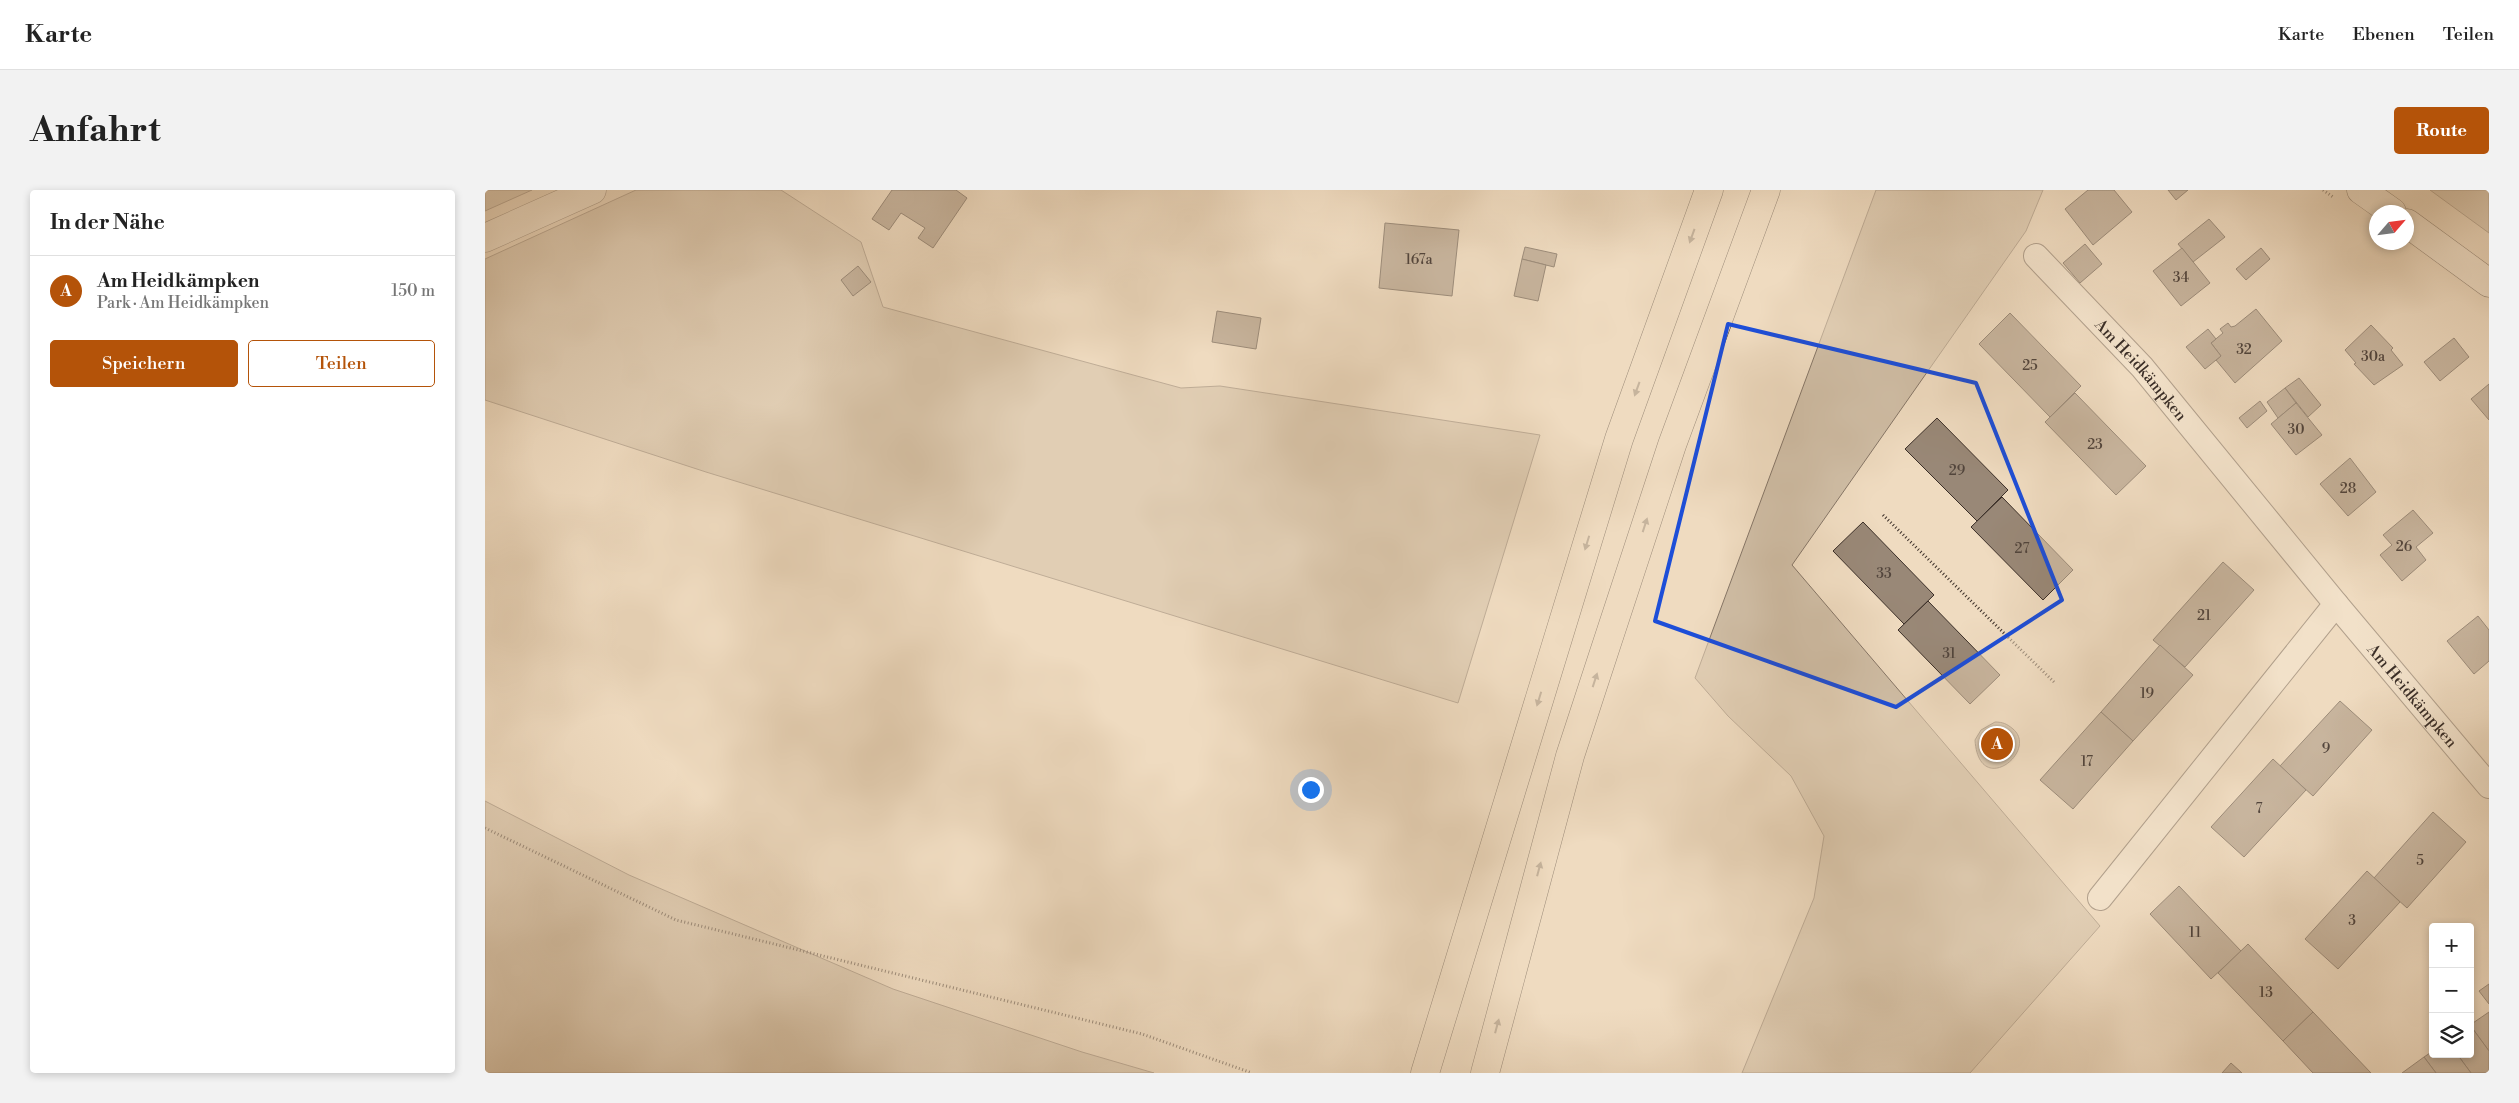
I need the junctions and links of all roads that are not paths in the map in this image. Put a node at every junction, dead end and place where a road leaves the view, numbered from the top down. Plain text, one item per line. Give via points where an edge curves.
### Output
1 (592, 190) edge
2 (1709, 190) edge
3 (1766, 190) edge
4 (2361, 190) edge
5 (2382, 205) edge
6 (2414, 228) edge
7 (485, 238) edge
8 (2036, 256) dead end
9 (2489, 283) edge
10 (2336, 604) junction
11 (2489, 786) edge
12 (2100, 898) dead end
13 (1425, 1073) edge
14 (1485, 1073) edge

1 - 7 main road
2 -> 13 highway via 1619,439
14 -> 3 highway via 1570,756 1672,445
4 - 5 main road
6 - 9 main road
8 - 10 street, Am Heidkämpken via 2142,367
10 - 11 street, Am Heidkämpken
10 - 12 street

